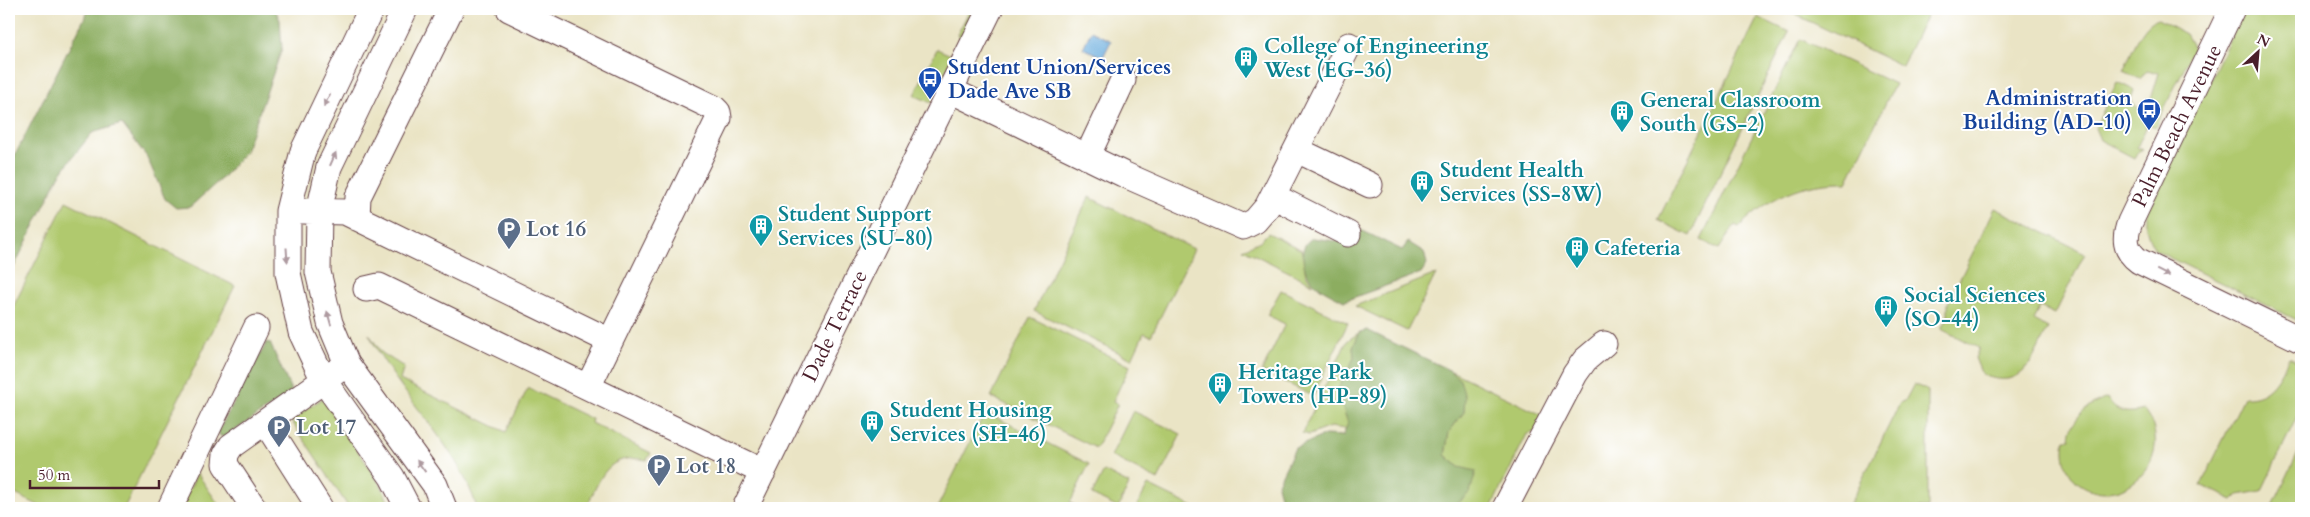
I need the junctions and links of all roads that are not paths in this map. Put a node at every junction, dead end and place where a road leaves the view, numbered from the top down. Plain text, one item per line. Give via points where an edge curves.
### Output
1 (371, 9) edge
2 (405, 9) edge
3 (451, 9) edge
4 (509, 9) edge
5 (990, 9) edge
6 (2232, 9) edge
7 (1349, 45) dead end
8 (380, 61) junction
9 (339, 75) junction
10 (416, 80) junction
11 (1124, 80) dead end
12 (950, 90) junction
13 (1297, 150) junction
14 (1087, 157) junction
15 (1370, 185) dead end
16 (1273, 196) junction
17 (288, 211) junction
18 (318, 211) junction
19 (357, 218) junction
20 (1348, 234) dead end
21 (366, 289) dead end
22 (256, 328) dead end
23 (2301, 340) edge
24 (610, 341) junction
25 (1604, 344) dead end
26 (347, 364) junction
27 (324, 381) junction
28 (588, 387) junction
29 (266, 423) junction
30 (226, 454) junction
31 (195, 455) junction
32 (763, 472) junction
33 (170, 508) edge
34 (254, 508) edge
35 (320, 508) edge
36 (408, 508) edge
37 (444, 508) edge
38 (745, 508) edge
39 (1505, 508) edge

1 - 9 street
2 - 8 street
3 - 10 street
4 - 24 street via 714,108 719,114
5 - 12 street, Dade Terrace
6 -> 23 street, Palm Beach Avenue via 2130,222 2125,245 2138,261
7 - 13 street
8 - 9 street via 361,60
8 - 10 street
18 -> 8 street via 329,167
9 -> 17 street via 303,151
10 - 19 street via 358,197
11 - 14 street
12 - 14 street
12 - 32 street, Dade Terrace
13 - 15 street
13 - 16 street
14 - 16 street via 1243,227 1261,215
16 - 20 street
17 - 18 street
17 -> 27 street via 288,273 294,304 301,332
18 - 19 street via 345,212
26 -> 18 street via 330,323 318,272
19 - 24 street
21 - 28 street via 379,286
22 - 31 street
24 - 28 street
25 - 39 street via 1585,360 1575,374
26 - 27 street
37 -> 26 street via 435,485
27 - 29 street
27 - 36 street via 392,478
28 - 32 street
29 - 30 street via 231,446
29 - 35 street
30 - 31 street
30 - 34 street via 225,464
31 - 33 street
32 - 38 street, Dade Terrace

